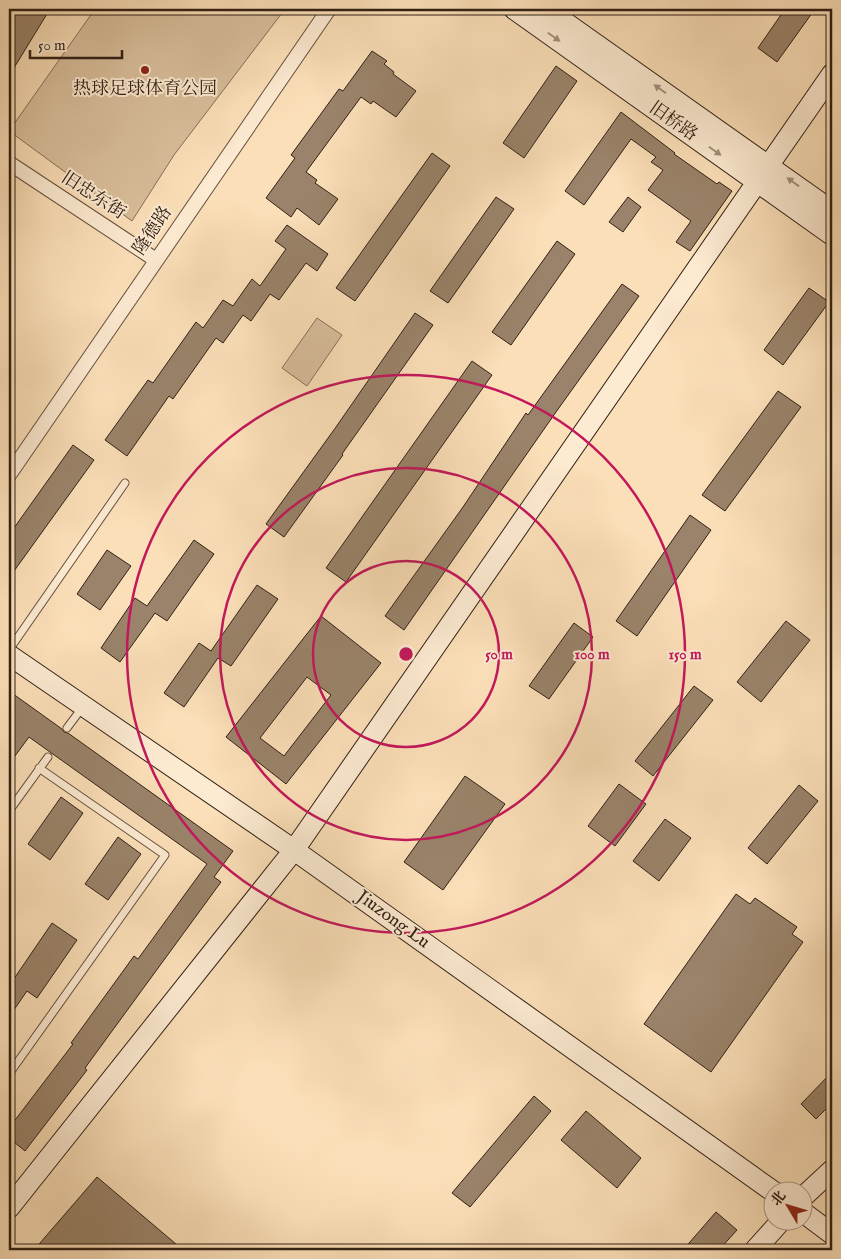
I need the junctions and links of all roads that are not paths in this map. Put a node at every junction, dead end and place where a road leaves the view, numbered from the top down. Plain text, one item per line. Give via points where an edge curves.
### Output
1 (329, 9) edge
2 (514, 9) edge
3 (546, 9) edge
4 (832, 74) edge
5 (9, 163) edge
6 (770, 165) junction
7 (758, 182) junction
8 (832, 211) edge
9 (832, 235) edge
10 (156, 260) junction
11 (9, 475) edge
12 (125, 483) dead end
13 (9, 650) edge
14 (9, 655) edge
15 (82, 707) junction
16 (67, 728) dead end
17 (48, 757) dead end
18 (39, 768) junction
19 (9, 811) edge
20 (294, 850) junction
21 (9, 1074) edge
22 (832, 1170) edge
23 (764, 1185) edge
24 (814, 1187) edge
25 (9, 1208) edge
26 (814, 1220) edge
27 (771, 1232) edge
28 (832, 1234) edge
29 (755, 1250) edge

1 - 10 street, 隆德路
2 -> 7 street, 旧桥路
6 -> 3 street, 旧桥路
4 - 6 street
5 - 10 street, 旧忠东街
6 - 7 street
8 -> 6 street, 旧桥路
7 - 9 street, 旧桥路
7 - 20 street
10 - 11 street, 隆德路
12 - 13 lane
14 - 15 street, Jiuzong Lu
15 - 16 lane
15 - 20 street, Jiuzong Lu
17 - 18 lane
18 - 19 lane
18 - 21 lane via 165,856
20 - 23 street, Jiuzong Lu
20 - 25 street
22 - 24 street
26 - 28 street
27 - 29 street

